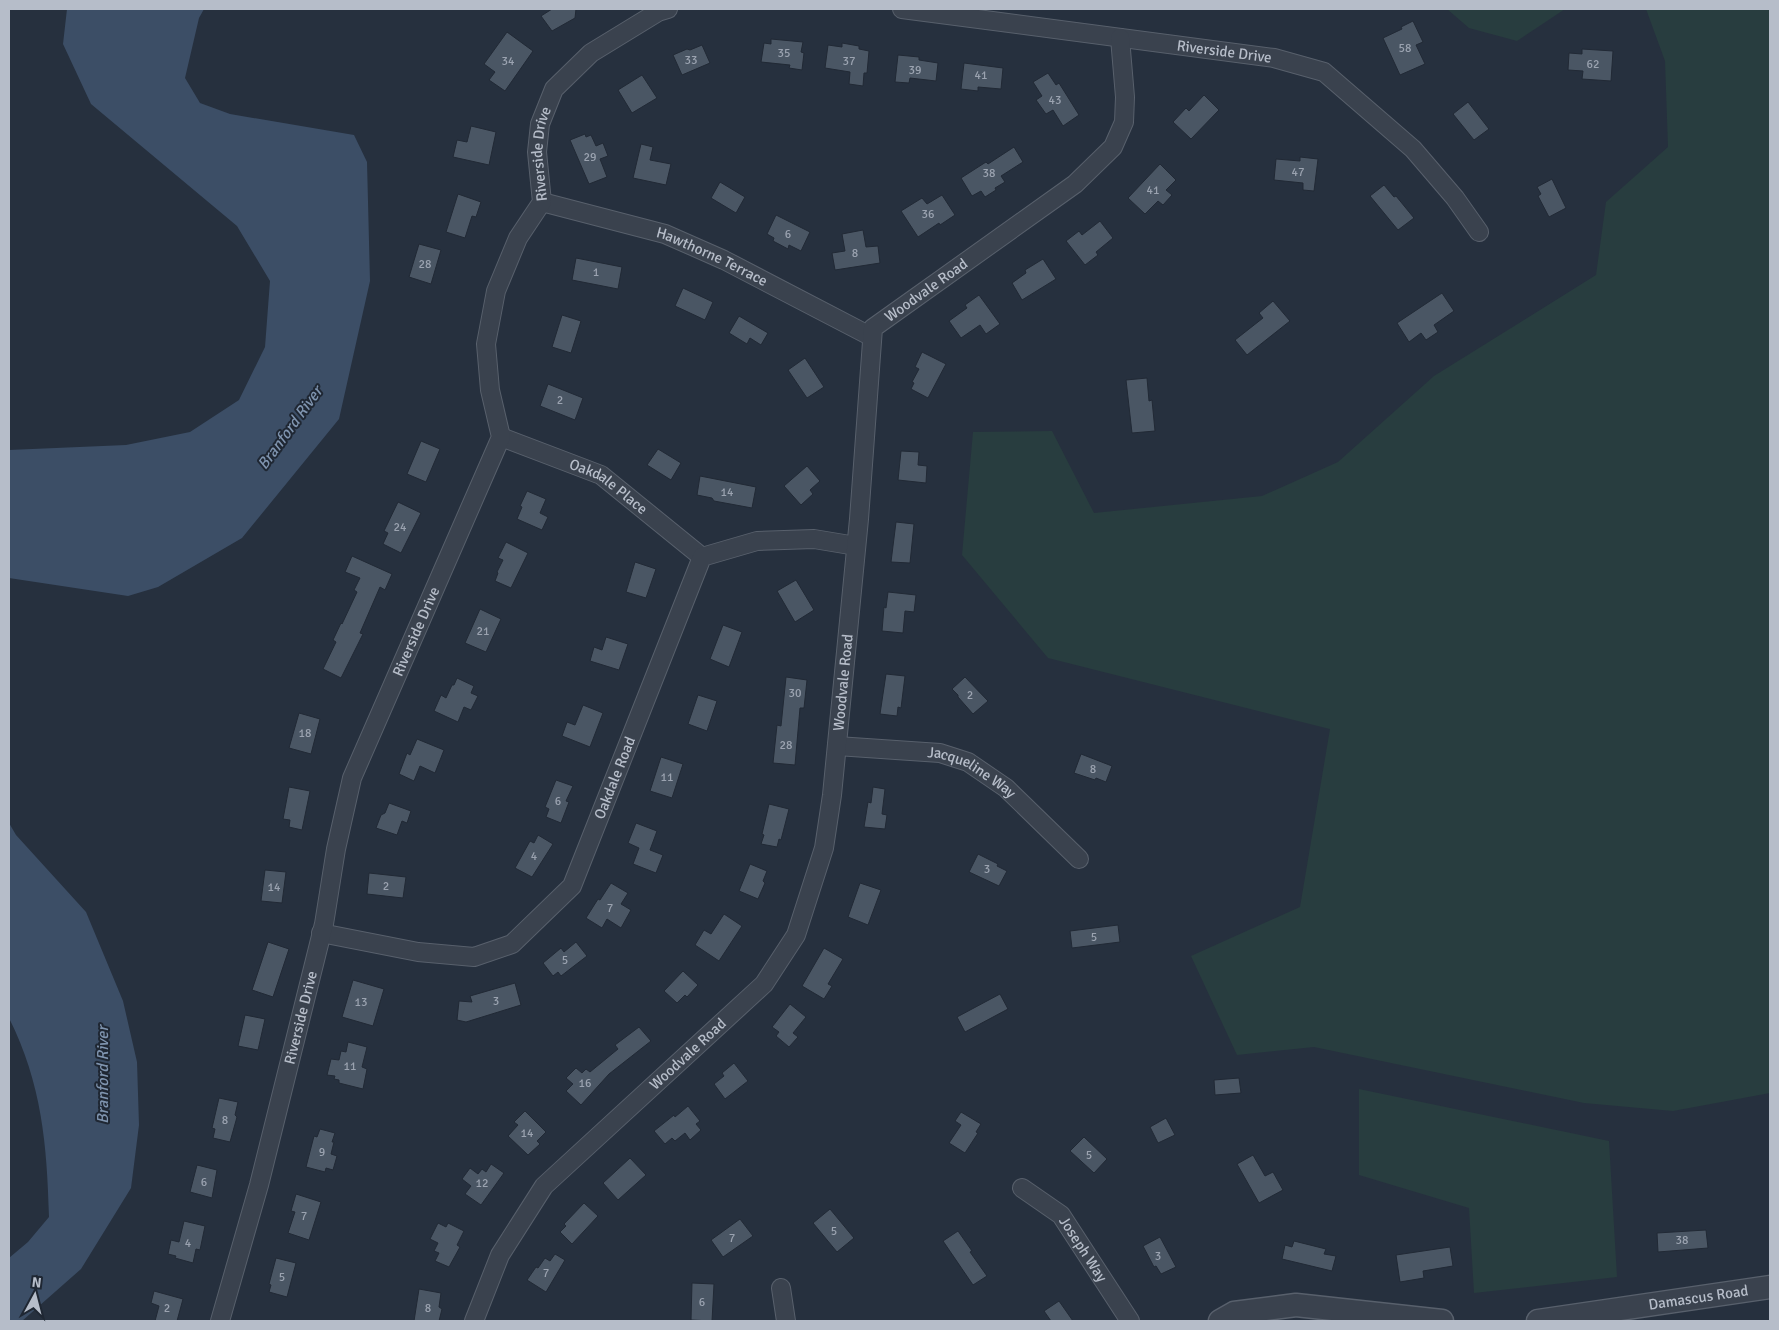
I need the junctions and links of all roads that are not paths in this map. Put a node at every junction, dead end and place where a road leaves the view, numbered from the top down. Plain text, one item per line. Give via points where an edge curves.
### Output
1 (668, 9) edge
2 (902, 9) edge
3 (1120, 38) junction
4 (542, 202) junction
5 (1479, 232) dead end
6 (872, 337) junction
7 (501, 437) junction
8 (856, 546) junction
9 (702, 556) junction
10 (837, 746) junction
11 (1079, 859) dead end
12 (321, 933) junction
13 (1022, 1188) dead end
14 (1770, 1287) edge
15 (781, 1288) dead end
16 (220, 1321) edge
17 (474, 1321) edge
18 (786, 1321) edge
19 (1130, 1321) edge
20 (1220, 1321) edge
21 (1442, 1321) edge
22 (1538, 1321) edge

1 - 4 street, Riverside Drive via 591,53 554,89 540,124 537,152
2 - 3 street, Riverside Drive
3 - 5 street, Riverside Drive via 1274,58 1324,72 1413,149
3 - 6 street, Woodvale Road via 1124,122 1113,147 1075,184 873,328
4 - 6 street, Hawthorne Terrace via 665,234 724,260
4 - 7 street, Riverside Drive via 518,238 496,290 486,344 490,390
6 - 8 street, Woodvale Road
7 - 9 street, Oakdale Place via 600,475
7 - 12 street, Riverside Drive via 352,778
8 - 9 street via 814,539 756,541
8 - 10 street, Woodvale Road
9 - 12 street, Oakdale Road via 572,886 512,944 474,957 418,952
10 - 11 street, Jacqueline Way via 940,753 968,762 1006,788
10 - 17 street, Woodvale Road via 824,848 796,936 764,984 544,1186 500,1255
12 - 16 street, Riverside Drive via 259,1185
13 - 19 street, Joseph Way via 1061,1215
14 - 22 street, Damascus Road
15 - 18 street
20 - 21 street via 1234,1313 1296,1305

